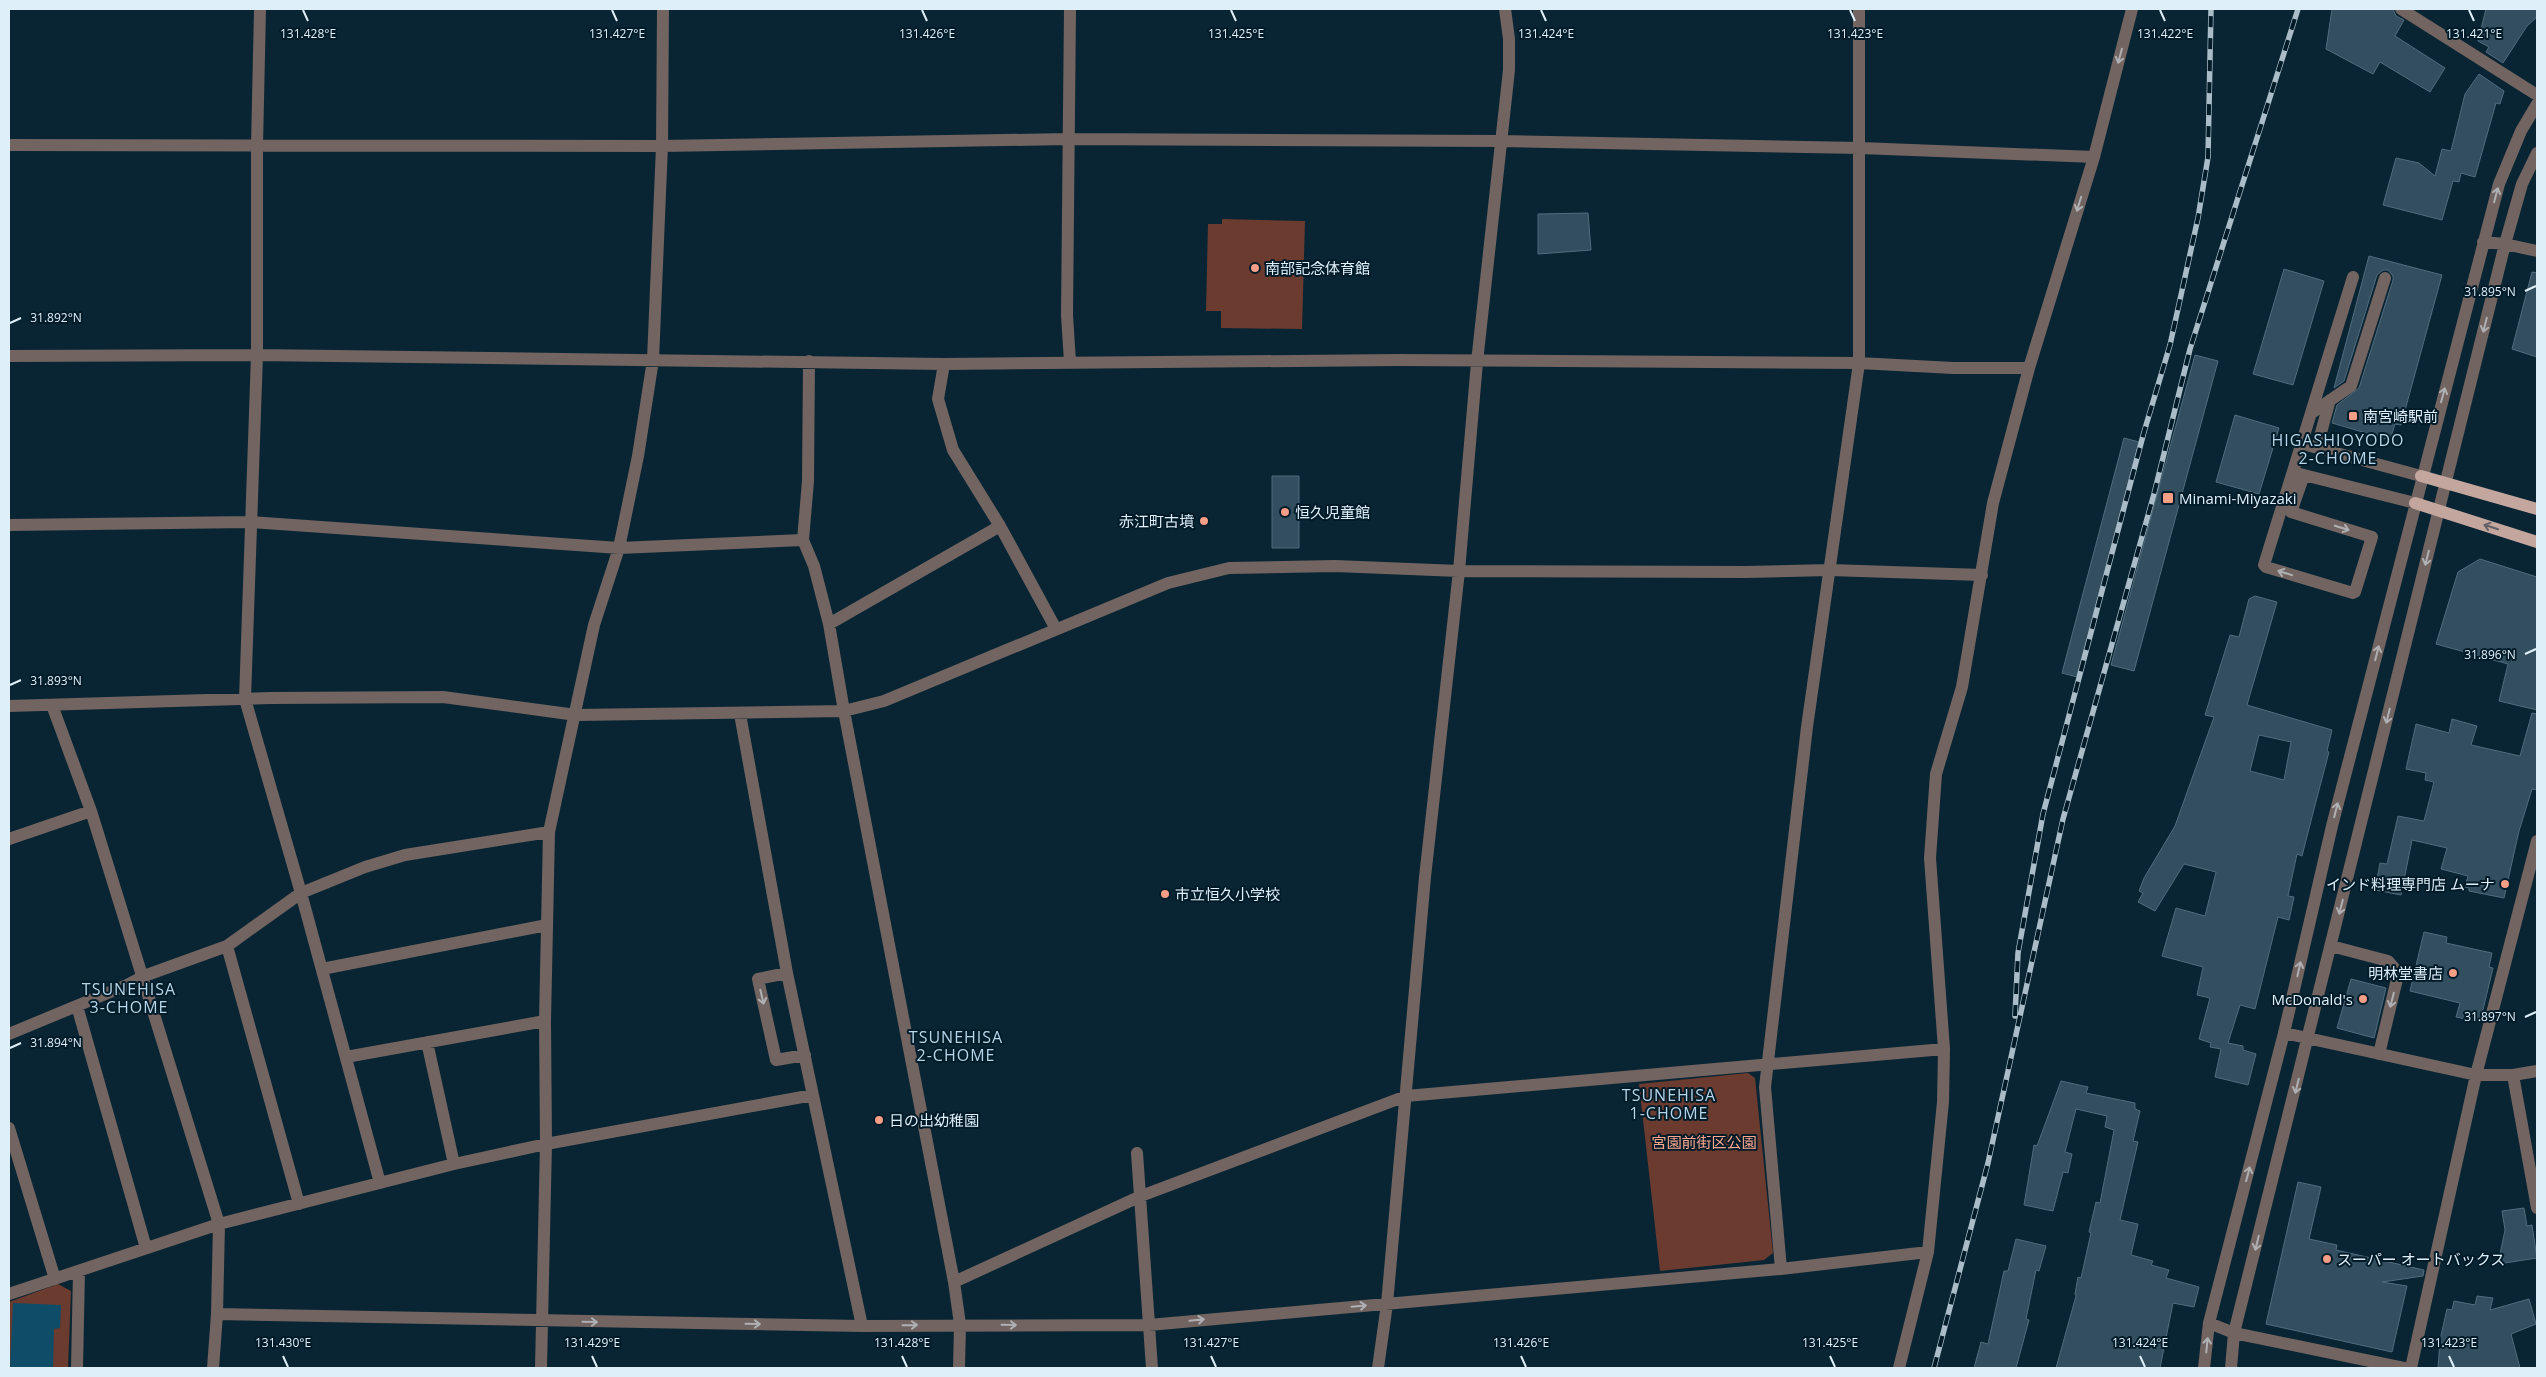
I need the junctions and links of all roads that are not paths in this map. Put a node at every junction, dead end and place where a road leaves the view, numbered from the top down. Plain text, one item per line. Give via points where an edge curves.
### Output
1 (260, 9) edge
2 (663, 9) edge
3 (1070, 9) edge
4 (1505, 9) edge
5 (1859, 9) edge
6 (2132, 9) edge
7 (2402, 9) edge
8 (2537, 95) edge
9 (2537, 104) edge
10 (1067, 139) junction
11 (1501, 141) junction
12 (9, 145) edge
13 (256, 146) junction
14 (662, 146) junction
15 (1860, 148) junction
16 (2537, 153) edge
17 (2094, 157) junction
18 (2483, 242) junction
19 (2505, 244) junction
20 (2537, 251) edge
21 (2353, 277) dead end
22 (2385, 278) dead end
23 (9, 356) edge
24 (256, 356) junction
25 (653, 360) junction
26 (809, 361) junction
27 (1070, 362) junction
28 (1477, 362) junction
29 (944, 364) junction
30 (1859, 364) junction
31 (2029, 368) junction
32 (2330, 400) junction
33 (2313, 412) junction
34 (2303, 444) junction
35 (2317, 448) junction
36 (2299, 474) junction
37 (2421, 476) junction
38 (2445, 483) junction
39 (2415, 503) junction
40 (2537, 510) edge
41 (2439, 511) junction
42 (250, 522) junction
43 (9, 525) edge
44 (1000, 526) junction
45 (803, 540) junction
46 (2537, 542) edge
47 (619, 548) junction
48 (1830, 570) junction
49 (1459, 571) junction
50 (1982, 575) junction
51 (830, 624) junction
52 (1056, 629) junction
53 (245, 699) junction
54 (9, 706) edge
55 (52, 706) junction
56 (844, 711) junction
57 (740, 714) junction
58 (576, 715) junction
59 (91, 811) junction
60 (549, 832) junction
61 (9, 839) edge
62 (2537, 841) edge
63 (301, 893) junction
64 (547, 925) junction
65 (227, 946) junction
66 (2331, 946) junction
67 (322, 969) junction
68 (787, 973) junction
69 (144, 976) junction
70 (77, 1006) junction
71 (545, 1021) junction
72 (2284, 1033) junction
73 (9, 1034) edge
74 (2309, 1039) junction
75 (427, 1042) junction
76 (1944, 1049) junction
77 (2378, 1054) junction
78 (805, 1055) junction
79 (346, 1057) junction
80 (1767, 1065) junction
81 (2537, 1071) edge
82 (2476, 1075) junction
83 (2513, 1075) junction
84 (812, 1095) junction
85 (1406, 1096) junction
86 (9, 1128) edge
87 (546, 1144) junction
88 (1137, 1153) dead end
89 (454, 1164) junction
90 (380, 1183) junction
91 (1141, 1196) junction
92 (299, 1204) junction
93 (2537, 1208) edge
94 (219, 1224) junction
95 (146, 1248) junction
96 (1928, 1252) junction
97 (1781, 1269) junction
98 (79, 1271) junction
99 (55, 1279) junction
100 (954, 1282) junction
101 (9, 1294) edge
102 (1387, 1304) junction
103 (217, 1314) junction
104 (542, 1321) junction
105 (2209, 1323) junction
106 (960, 1324) junction
107 (1149, 1325) junction
108 (862, 1326) junction
109 (2234, 1333) junction
110 (77, 1368) edge
111 (213, 1368) edge
112 (541, 1368) edge
113 (959, 1368) edge
114 (1152, 1368) edge
115 (1378, 1368) edge
116 (1899, 1368) edge
117 (2204, 1368) edge
118 (2231, 1368) edge
119 (2404, 1368) edge
120 (2411, 1368) edge

1 - 13 street
2 - 14 street
3 - 10 street
4 - 11 street via 1509,70
5 - 15 street
6 -> 17 street
7 - 8 street
18 -> 9 street via 2499,184 2521,131
10 - 11 street
10 - 14 street
10 - 27 street
11 - 15 street
11 - 28 street
12 - 13 street
13 - 14 street
13 - 24 street
14 - 25 street
15 - 17 street
15 - 30 street
16 - 19 street via 2522,184
17 -> 31 street
18 - 19 street
37 -> 18 street
19 - 20 street
19 -> 38 street
21 - 33 street
22 - 32 street via 2351,386
23 - 24 street
24 - 25 street
24 - 42 street
25 - 26 street
25 - 47 street
26 - 29 street
26 - 45 street via 808,481
27 - 28 street
27 - 29 street
28 - 30 street
28 - 49 street
29 - 44 street via 938,399 953,450
30 - 31 street
30 - 48 street
31 - 50 street via 1993,503
32 - 33 street
32 - 35 street
33 - 34 street
34 - 35 street
34 - 36 street
35 - 37 street
36 -> 36 street via 2291,512 2372,537 2353,593 2264,565
36 - 39 street
37 - 38 main road
37 - 39 street
38 - 40 main road
38 - 41 street
39 - 41 main road
72 -> 39 street via 2332,826
46 -> 41 main road
41 -> 66 street
42 - 43 street
42 - 47 street
42 - 53 street
44 - 51 street
44 - 52 street
45 - 47 street
45 - 51 street via 814,566
47 - 58 street via 594,625
48 - 49 street
48 - 50 street
48 - 80 street via 1807,727
49 - 52 street via 1335,566 1229,568 1168,583
49 - 85 street via 1425,877
50 - 76 street via 1962,687 1936,774 1930,858
51 - 56 street
52 - 56 street via 884,701
53 - 55 street
53 - 58 street via 443,697
53 - 63 street
54 - 55 street
55 - 59 street
56 - 57 street
56 - 100 street
57 - 58 street
57 - 68 street
58 - 60 street
59 - 61 street
59 - 69 street
60 - 63 street via 405,855
60 - 64 street
62 - 82 street
63 - 65 street
63 - 67 street
64 - 67 street
64 - 71 street
65 - 69 street
65 - 92 street
66 - 74 street
66 -> 77 street via 2388,961 2395,968 2397,980
67 - 79 street
68 - 78 street
68 -> 78 street via 758,979 776,1060
69 - 70 street
69 - 94 street
70 - 73 street
70 - 95 street
71 - 75 street
71 - 87 street
72 - 74 street
105 -> 72 street
74 - 77 street
74 -> 109 street
75 - 79 street
75 - 89 street
76 - 80 street
76 - 96 street via 1943,1102
77 - 82 street
78 - 84 street
79 - 90 street
80 - 85 street
80 - 97 street via 1765,1087
81 - 83 street
82 - 83 street
82 - 120 street
83 - 93 street
84 - 87 street
84 - 108 street
85 - 91 street
85 - 102 street
86 - 99 street
87 - 89 street
87 - 104 street
88 - 91 street
89 - 90 street
90 - 92 street
91 - 100 street
91 - 107 street
92 - 94 street
94 - 95 street
94 - 103 street
95 - 98 street
96 - 97 street
96 - 116 street
97 - 102 street
98 - 99 street
98 - 110 street
99 - 101 street
100 - 106 street
107 -> 102 street
102 - 115 street
103 - 104 street
103 - 111 street
104 -> 108 street
104 - 112 street
105 - 109 street
117 -> 105 street
106 -> 107 street
108 -> 106 street
106 - 113 street
107 - 114 street
109 - 118 street
109 - 119 street

